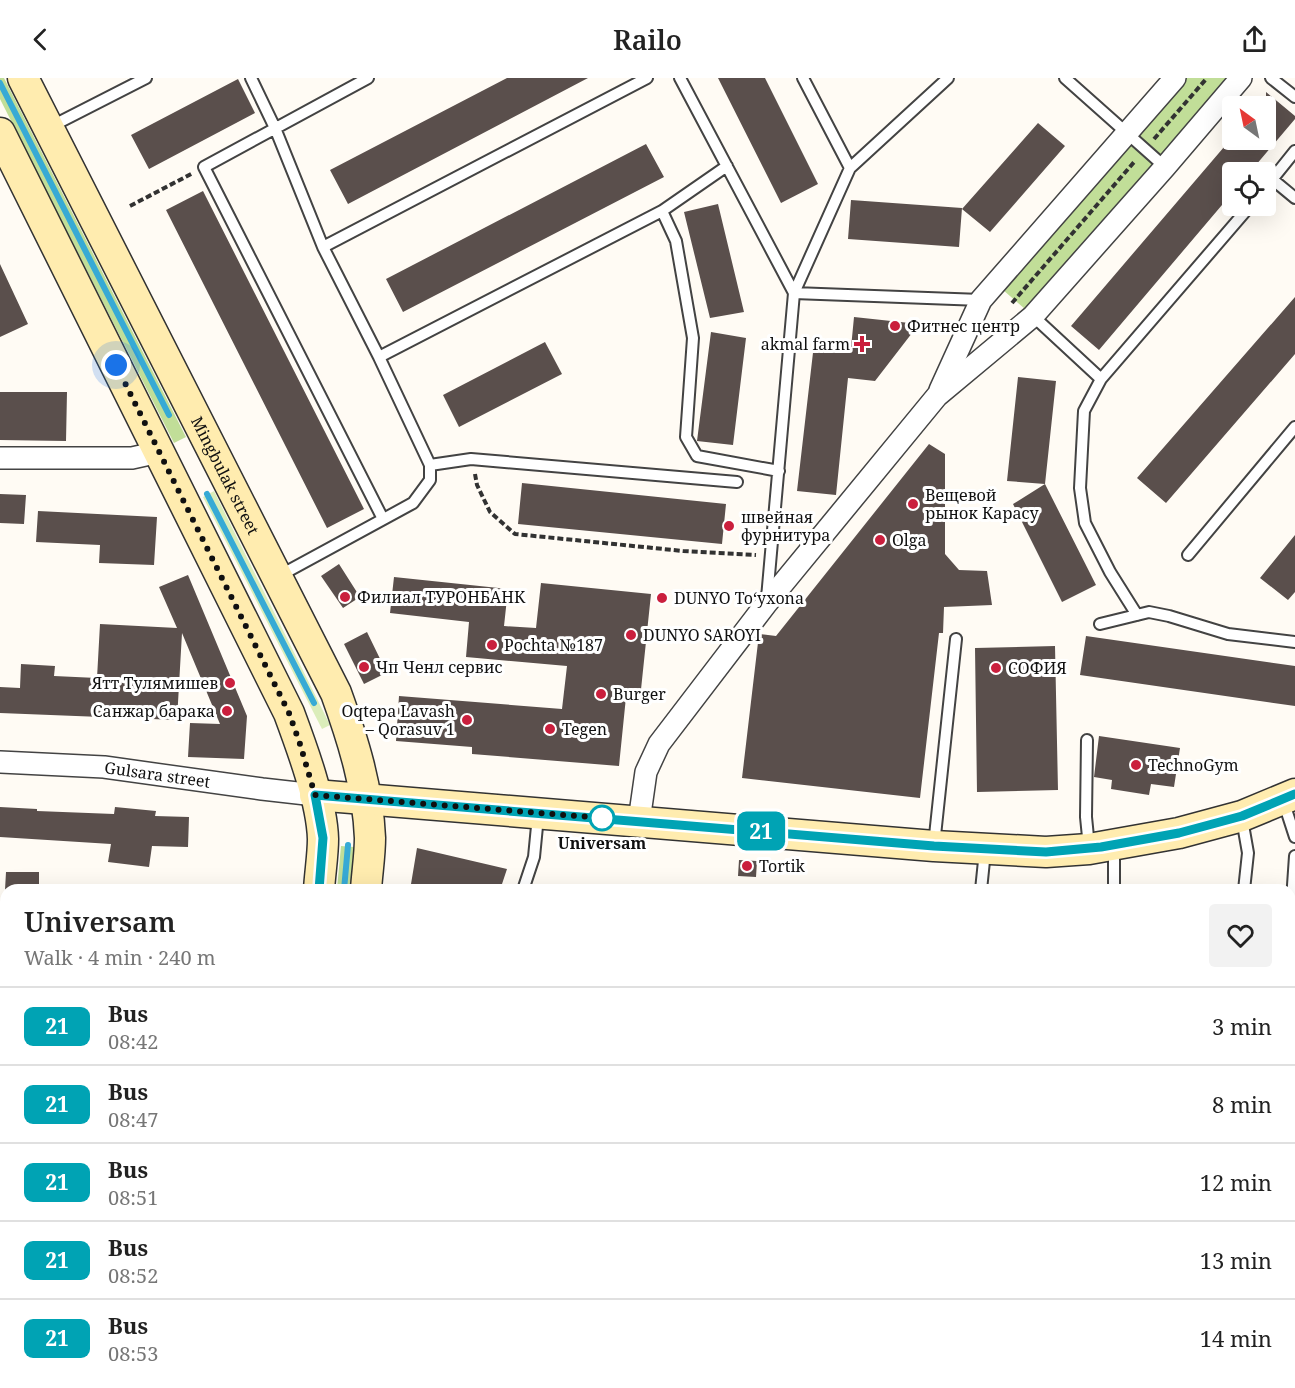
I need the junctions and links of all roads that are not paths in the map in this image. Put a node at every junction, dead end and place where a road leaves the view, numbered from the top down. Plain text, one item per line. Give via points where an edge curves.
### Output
1 (22, 78) edge
2 (146, 78) edge
3 (251, 78) edge
4 (368, 78) edge
5 (647, 78) edge
6 (680, 78) edge
7 (803, 78) edge
8 (948, 78) edge
9 (1065, 78) edge
10 (1175, 78) edge
11 (1241, 78) edge
12 (1271, 78) edge
13 (1295, 97) edge
14 (48, 128) junction
15 (275, 128) junction
16 (1127, 133) junction
17 (3, 149) edge
18 (1295, 151) edge
19 (727, 166) junction
20 (1165, 167) junction
21 (850, 168) junction
22 (1276, 174) edge
23 (1276, 187) edge
24 (1295, 198) edge
25 (662, 211) junction
26 (1241, 216) edge
27 (323, 247) junction
28 (794, 293) junction
29 (981, 300) junction
30 (1033, 316) junction
31 (379, 357) junction
32 (1101, 379) junction
33 (937, 396) junction
34 (190, 409) junction
35 (1295, 427) edge
36 (154, 440) junction
37 (0, 458) edge
38 (430, 465) junction
39 (779, 471) junction
40 (737, 482) dead end
41 (383, 519) junction
42 (1188, 555) dead end
43 (277, 577) junction
44 (766, 604) junction
45 (1137, 615) junction
46 (1100, 624) dead end
47 (956, 639) dead end
48 (1295, 642) edge
49 (1087, 740) dead end
50 (0, 762) edge
51 (315, 795) junction
52 (1289, 797) edge
53 (366, 799) junction
54 (538, 813) junction
55 (1242, 816) junction
56 (639, 821) junction
57 (1295, 837) edge
58 (934, 846) junction
59 (1101, 847) junction
60 (985, 850) junction
61 (1295, 856) edge
62 (319, 884) edge
63 (366, 884) edge
64 (525, 884) edge
65 (982, 884) edge
66 (1112, 884) edge
67 (1245, 884) edge
68 (1293, 884) edge

1 - 14 main road, Mingbulak street
2 - 14 lane
3 - 15 lane
4 - 15 lane
5 - 27 lane
6 - 19 lane
7 - 21 lane
8 - 21 lane
9 - 16 lane
10 - 16 street
11 - 20 street
12 - 13 lane
14 - 34 main road, Mingbulak street
15 - 27 lane
15 - 41 lane via 204,166
16 - 20 lane
16 - 29 street
17 - 36 main road
18 - 22 lane
19 - 25 lane
19 - 28 lane
20 - 30 street
21 - 28 lane
23 - 24 lane
25 - 31 lane
25 - 39 lane via 676,241 693,338 686,437 697,456
26 - 32 lane
27 - 31 lane
28 - 29 lane
28 - 39 lane
29 - 33 street
30 - 32 lane
30 - 33 street
31 - 38 lane
32 - 45 lane via 1084,411 1080,488 1085,523
33 - 44 street
34 - 36 main road
34 - 43 main road, Mingbulak street
35 - 42 lane
36 - 37 street via 132,458
36 - 51 main road via 289,713
38 - 40 lane via 471,459
38 - 41 lane via 430,480 413,503
39 - 44 lane
41 - 43 lane
43 - 53 main road, Mingbulak street via 336,693
44 - 56 street via 659,744 646,772
45 - 46 lane
45 - 48 lane via 1149,612 1228,634
47 - 58 lane
49 - 59 lane via 1086,817
50 - 51 street, Gulsara street via 104,767
51 - 53 main road
51 - 62 main road via 323,838
52 - 55 main road
52 - 57 lane
53 - 54 main road
53 - 63 main road, Mingbulak street via 370,841
54 - 56 main road
54 - 64 lane via 534,857
55 - 59 main road via 1179,833
55 - 67 lane via 1248,853
56 - 58 main road
58 - 60 main road
59 - 60 main road via 1046,852
59 - 66 lane
60 - 65 lane
61 - 68 lane

